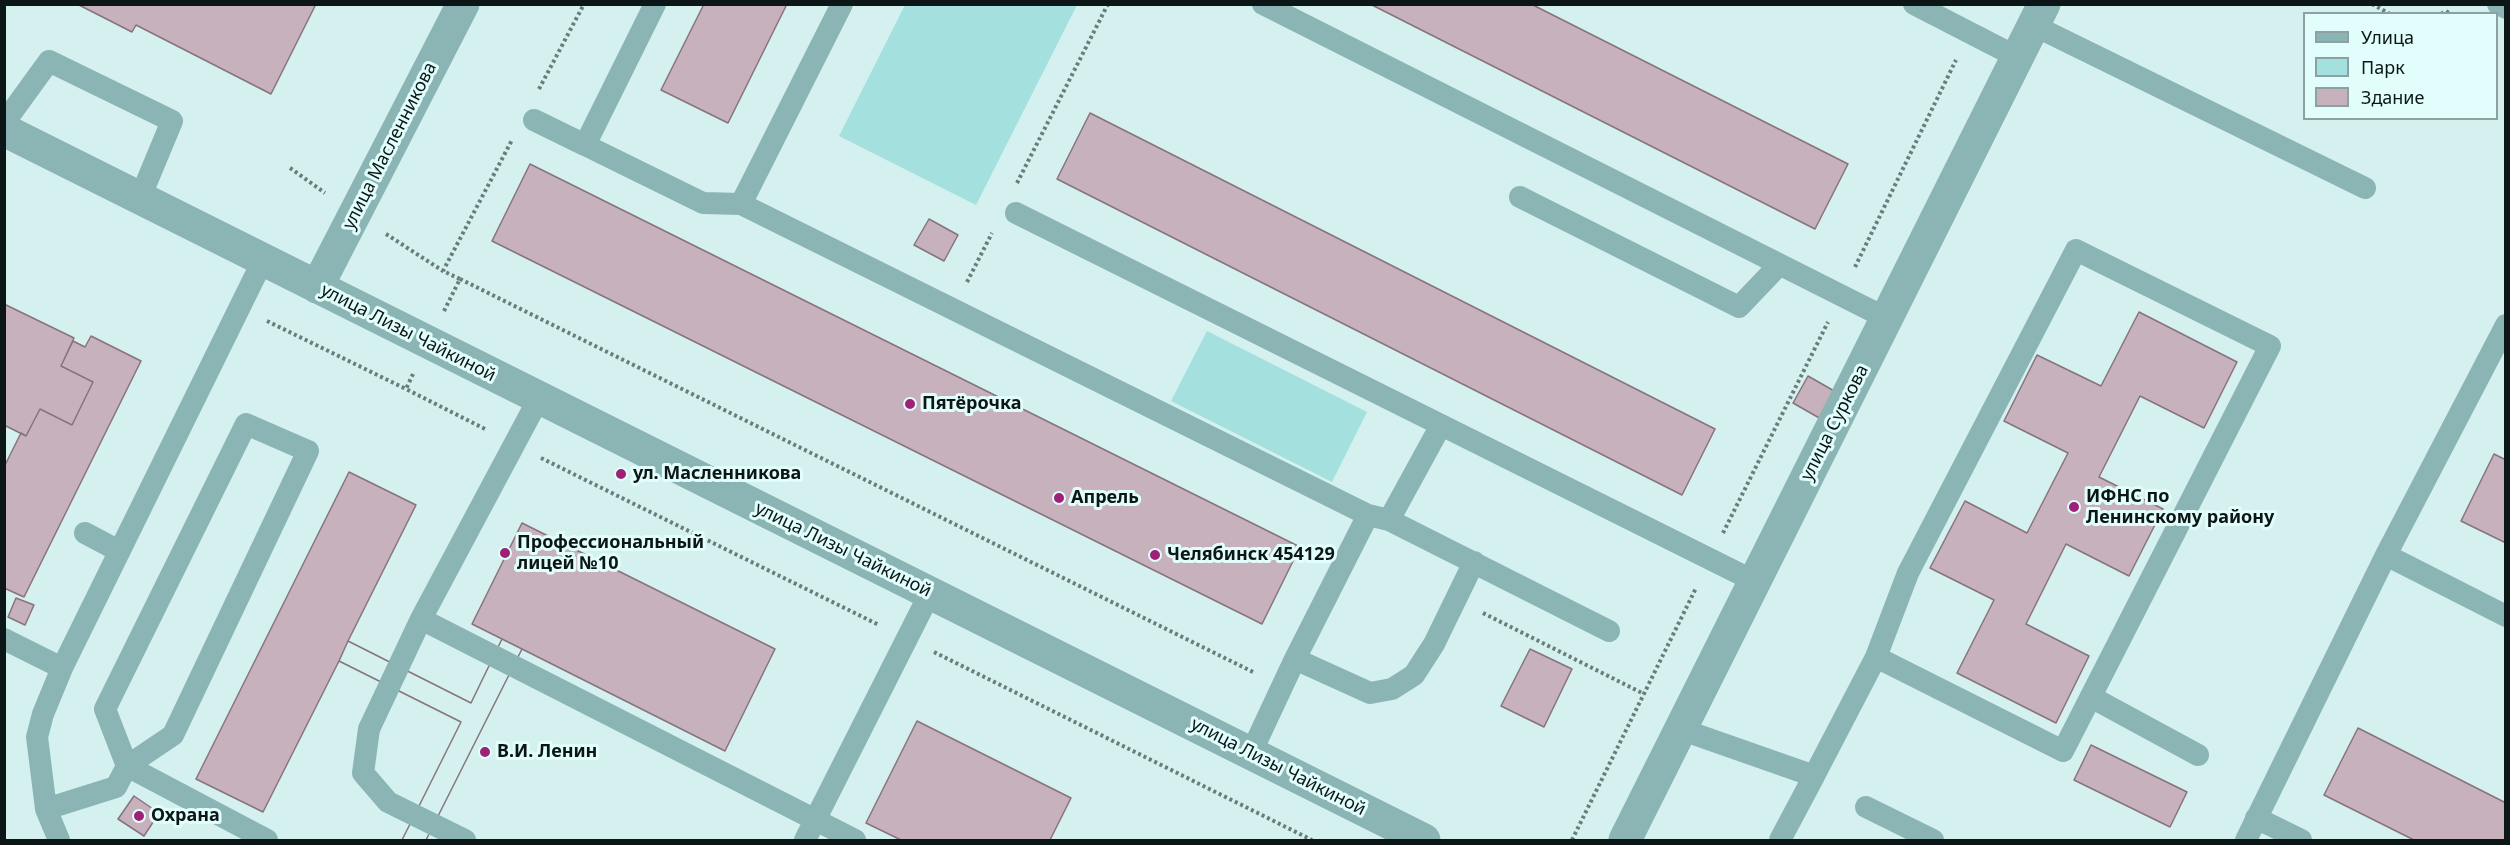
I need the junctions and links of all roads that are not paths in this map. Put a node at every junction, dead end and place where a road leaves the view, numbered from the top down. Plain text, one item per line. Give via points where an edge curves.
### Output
1 (463, 4) edge
2 (655, 4) edge
3 (842, 4) edge
4 (1263, 4) edge
5 (1914, 4) edge
6 (2498, 4) edge
7 (2505, 8) edge
8 (2039, 15) edge
9 (2017, 57) junction
10 (534, 120) dead end
11 (4, 123) edge
12 (4, 130) edge
13 (585, 145) junction
14 (2365, 188) dead end
15 (1520, 197) dead end
16 (140, 198) junction
17 (741, 204) junction
18 (1016, 213) dead end
19 (263, 260) junction
20 (1779, 265) junction
21 (317, 287) junction
22 (1888, 319) junction
23 (2505, 325) edge
24 (539, 398) junction
25 (1441, 425) junction
26 (1379, 518) junction
27 (85, 533) dead end
28 (119, 551) junction
29 (2386, 555) junction
30 (1474, 562) junction
31 (1755, 581) junction
32 (930, 593) junction
33 (2505, 616) edge
34 (421, 619) junction
35 (1609, 631) dead end
36 (4, 639) edge
37 (1876, 657) junction
38 (1295, 659) junction
39 (62, 668) junction
40 (2091, 697) junction
41 (1680, 729) junction
42 (1251, 753) junction
43 (2198, 754) dead end
44 (127, 766) junction
45 (1814, 776) junction
46 (1866, 807) dead end
47 (46, 809) junction
48 (2256, 818) junction
49 (816, 820) junction
50 (59, 840) edge
51 (267, 840) edge
52 (465, 840) edge
53 (805, 840) edge
54 (855, 840) edge
55 (1424, 840) edge
56 (1625, 840) edge
57 (1780, 840) edge
58 (1933, 840) edge
59 (2246, 840) edge
60 (2301, 840) edge

1 - 21 street, улица Масленникова
2 - 13 lane
3 - 17 lane
4 - 20 lane
5 - 9 lane
6 - 7 lane
8 - 9 street, улица Суркова
8 - 14 lane
9 - 22 street, улица Суркова
10 - 13 lane
11 - 16 lane via 49,61 172,121
12 - 16 street, улица Лизы Чайкиной
13 - 17 lane via 703,203
15 - 20 lane via 1738,307
16 - 19 street, улица Лизы Чайкиной
17 - 26 lane
18 - 25 lane
19 - 21 street, улица Лизы Чайкиной
19 - 28 lane
20 - 22 lane
21 - 24 street, улица Лизы Чайкиной
22 - 31 street, улица Суркова
23 - 29 lane
24 - 32 street, улица Лизы Чайкиной
24 - 34 lane
25 - 26 lane
25 - 31 lane
26 - 30 lane
26 - 38 lane
27 - 28 lane
28 - 39 lane
29 - 33 lane
29 - 48 lane
30 - 35 lane
30 - 38 lane via 1434,644 1414,675 1392,689 1370,693
31 - 41 street, улица Суркова
32 - 42 street, улица Лизы Чайкиной
32 - 49 lane
34 - 49 lane
34 - 52 lane via 369,729 363,773 388,802
36 - 39 lane
37 - 40 lane via 2063,751
37 - 40 lane via 1908,573 2076,250 2270,346
37 - 45 lane
38 - 42 lane
39 - 47 lane via 37,737
40 - 43 lane
41 - 45 lane
41 - 56 street, улица Суркова
42 - 55 street, улица Лизы Чайкиной
44 - 44 lane via 105,709 246,424 308,451 173,735
44 - 47 lane via 116,787
44 - 51 lane
45 - 57 lane
46 - 58 lane
47 - 50 lane
48 - 59 lane
48 - 60 lane
49 - 53 lane
49 - 54 lane

